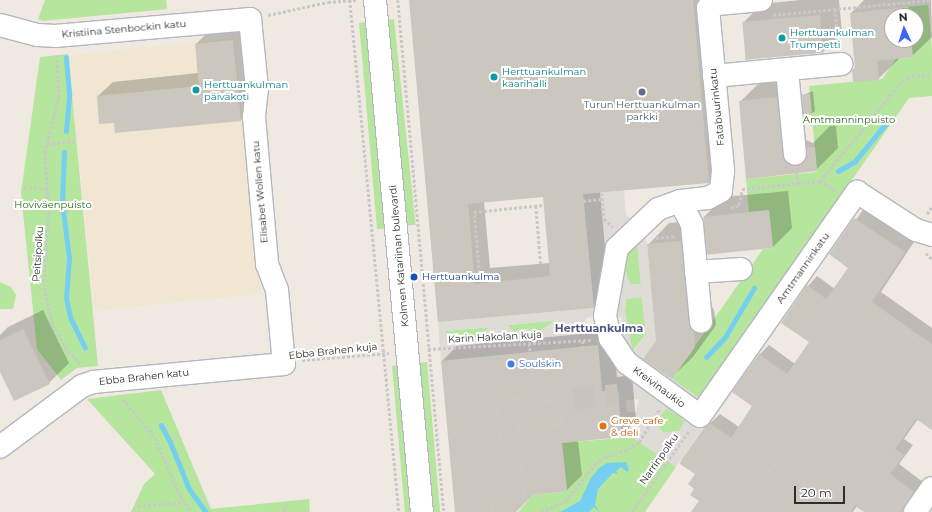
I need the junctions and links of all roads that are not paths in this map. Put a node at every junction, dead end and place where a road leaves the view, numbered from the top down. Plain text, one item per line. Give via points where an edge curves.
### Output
1 (375, 0) edge
2 (706, 4) edge
3 (763, 8) edge
4 (250, 19) joint
5 (0, 25) edge
6 (841, 64) road end
7 (787, 70) junction
8 (714, 76) junction
9 (795, 154) dead end
10 (680, 201) junction
11 (658, 209) joint
12 (932, 235) edge
13 (741, 269) dead end
14 (696, 272) junction
15 (700, 322) dead end
16 (284, 364) joint
17 (700, 416) joint
18 (0, 447) edge
19 (932, 488) edge
20 (422, 512) edge
21 (915, 512) edge

1 - 20 street, Kolmen Katariinan bulevardi
2 - 3 street, Fatabuurinkatu
2 - 8 street, Fatabuurinkatu
4 - 5 street, Kristiina Stenbockin katu via 55,36 38,35
4 - 16 street, Elisabet Wollen katu via 257,88 254,117 267,264 277,290
6 - 7 street
7 - 8 street
7 - 9 street
8 - 10 street, Fatabuurinkatu via 724,184 716,196
10 - 11 street, Fatabuurinkatu
10 - 14 street via 692,225
11 - 17 street, Kreivinaukio via 617,248 605,316 610,338 627,363
12 - 17 street, Amtmanninkatu via 916,230 857,192
13 - 14 street
14 - 15 street
16 - 18 street, Ebba Brahen katu via 94,382 82,386
19 - 21 street

